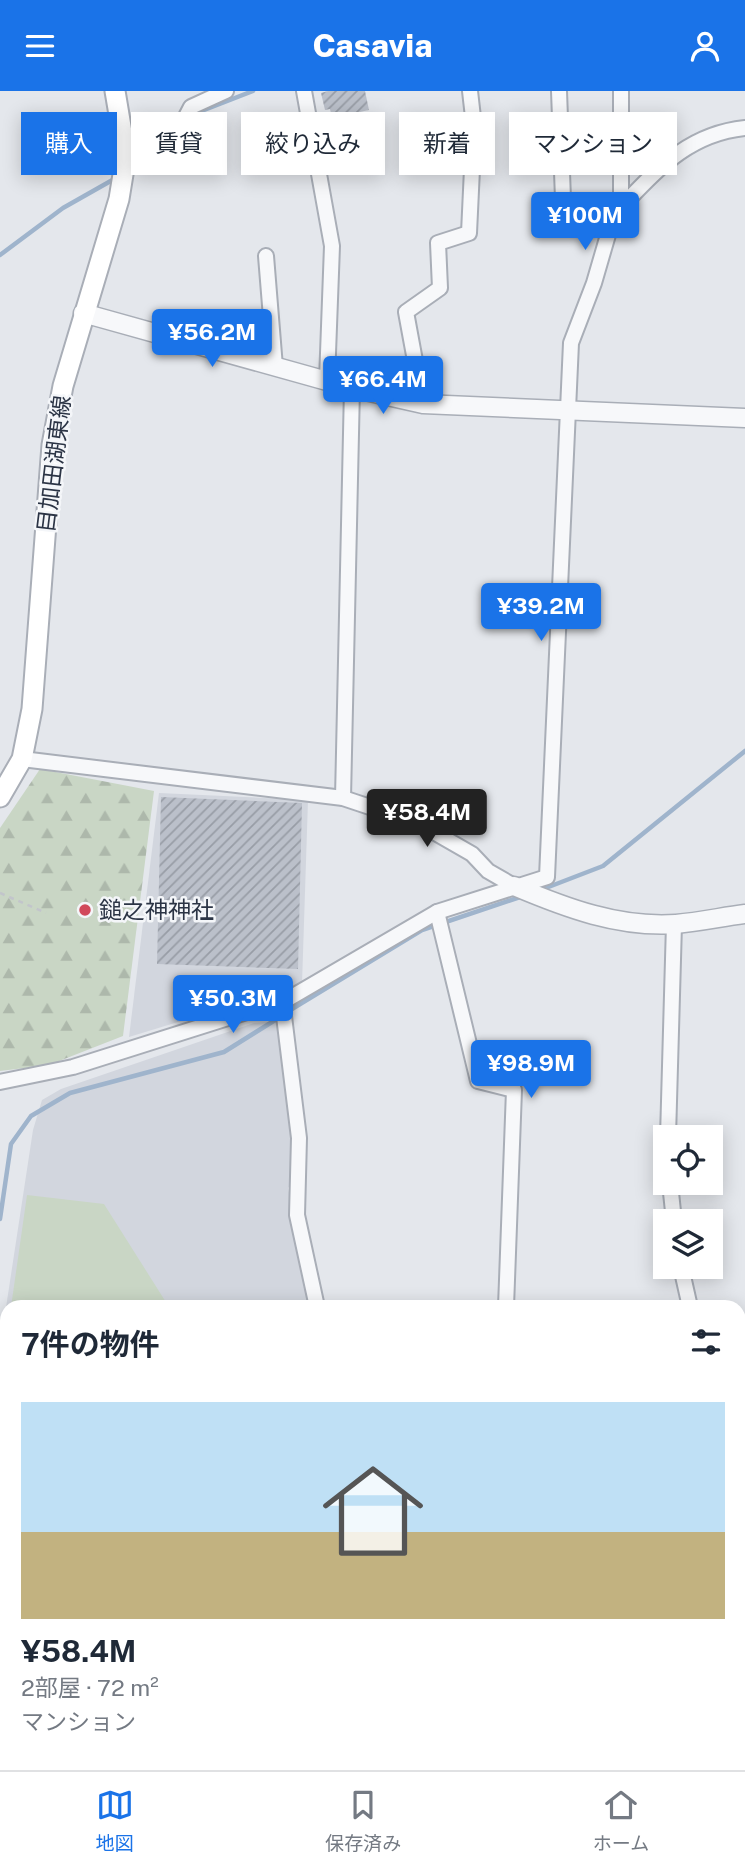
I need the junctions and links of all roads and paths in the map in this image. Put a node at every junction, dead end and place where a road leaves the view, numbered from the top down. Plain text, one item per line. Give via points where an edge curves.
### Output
1 (115, 91) edge
2 (226, 91) edge
3 (304, 91) edge
4 (470, 91) edge
5 (559, 91) edge
6 (621, 91) edge
7 (745, 128) edge
8 (126, 156) junction
9 (563, 199) dead end
10 (621, 207) junction
11 (266, 256) dead end
12 (83, 313) junction
13 (275, 367) junction
14 (327, 380) junction
15 (352, 388) junction
16 (423, 404) junction
17 (570, 412) junction
18 (745, 418) edge
19 (22, 759) junction
20 (3, 785) edge
21 (343, 798) junction
22 (514, 887) junction
23 (0, 893) edge
24 (46, 913) dead end
25 (745, 914) edge
26 (439, 919) junction
27 (674, 924) junction
28 (282, 1000) junction
29 (0, 1082) edge
30 (668, 1125) edge
31 (684, 1279) edge
32 (315, 1300) edge
33 (506, 1300) edge
34 (688, 1300) edge

1 - 8 main road, 目加田湖東線
2 - 8 street via 191,107 179,130 143,156
3 - 14 street via 332,246
4 - 16 street via 474,126 470,233 438,243 440,288 406,312
5 - 9 street
6 - 10 street
7 - 10 street via 704,138 674,153
8 - 12 main road, 目加田湖東線
10 - 17 street via 612,221 571,343
11 - 13 street
12 - 13 street
12 - 19 main road, 目加田湖東線 via 62,386 52,445 32,709
13 - 14 street
14 - 15 street
15 - 16 street
15 - 21 street
16 - 17 street
17 - 18 street
17 - 22 street via 547,877
19 - 20 main road, 目加田湖東線
19 - 21 street
21 - 22 street via 418,823 472,854
22 - 26 street
22 - 27 street via 573,911
23 - 24 path
25 - 27 street
26 - 28 street
26 - 33 street via 478,1081 514,1090
27 - 30 street
28 - 29 street via 73,1067
28 - 32 street via 299,1138 297,1215
31 - 34 street

